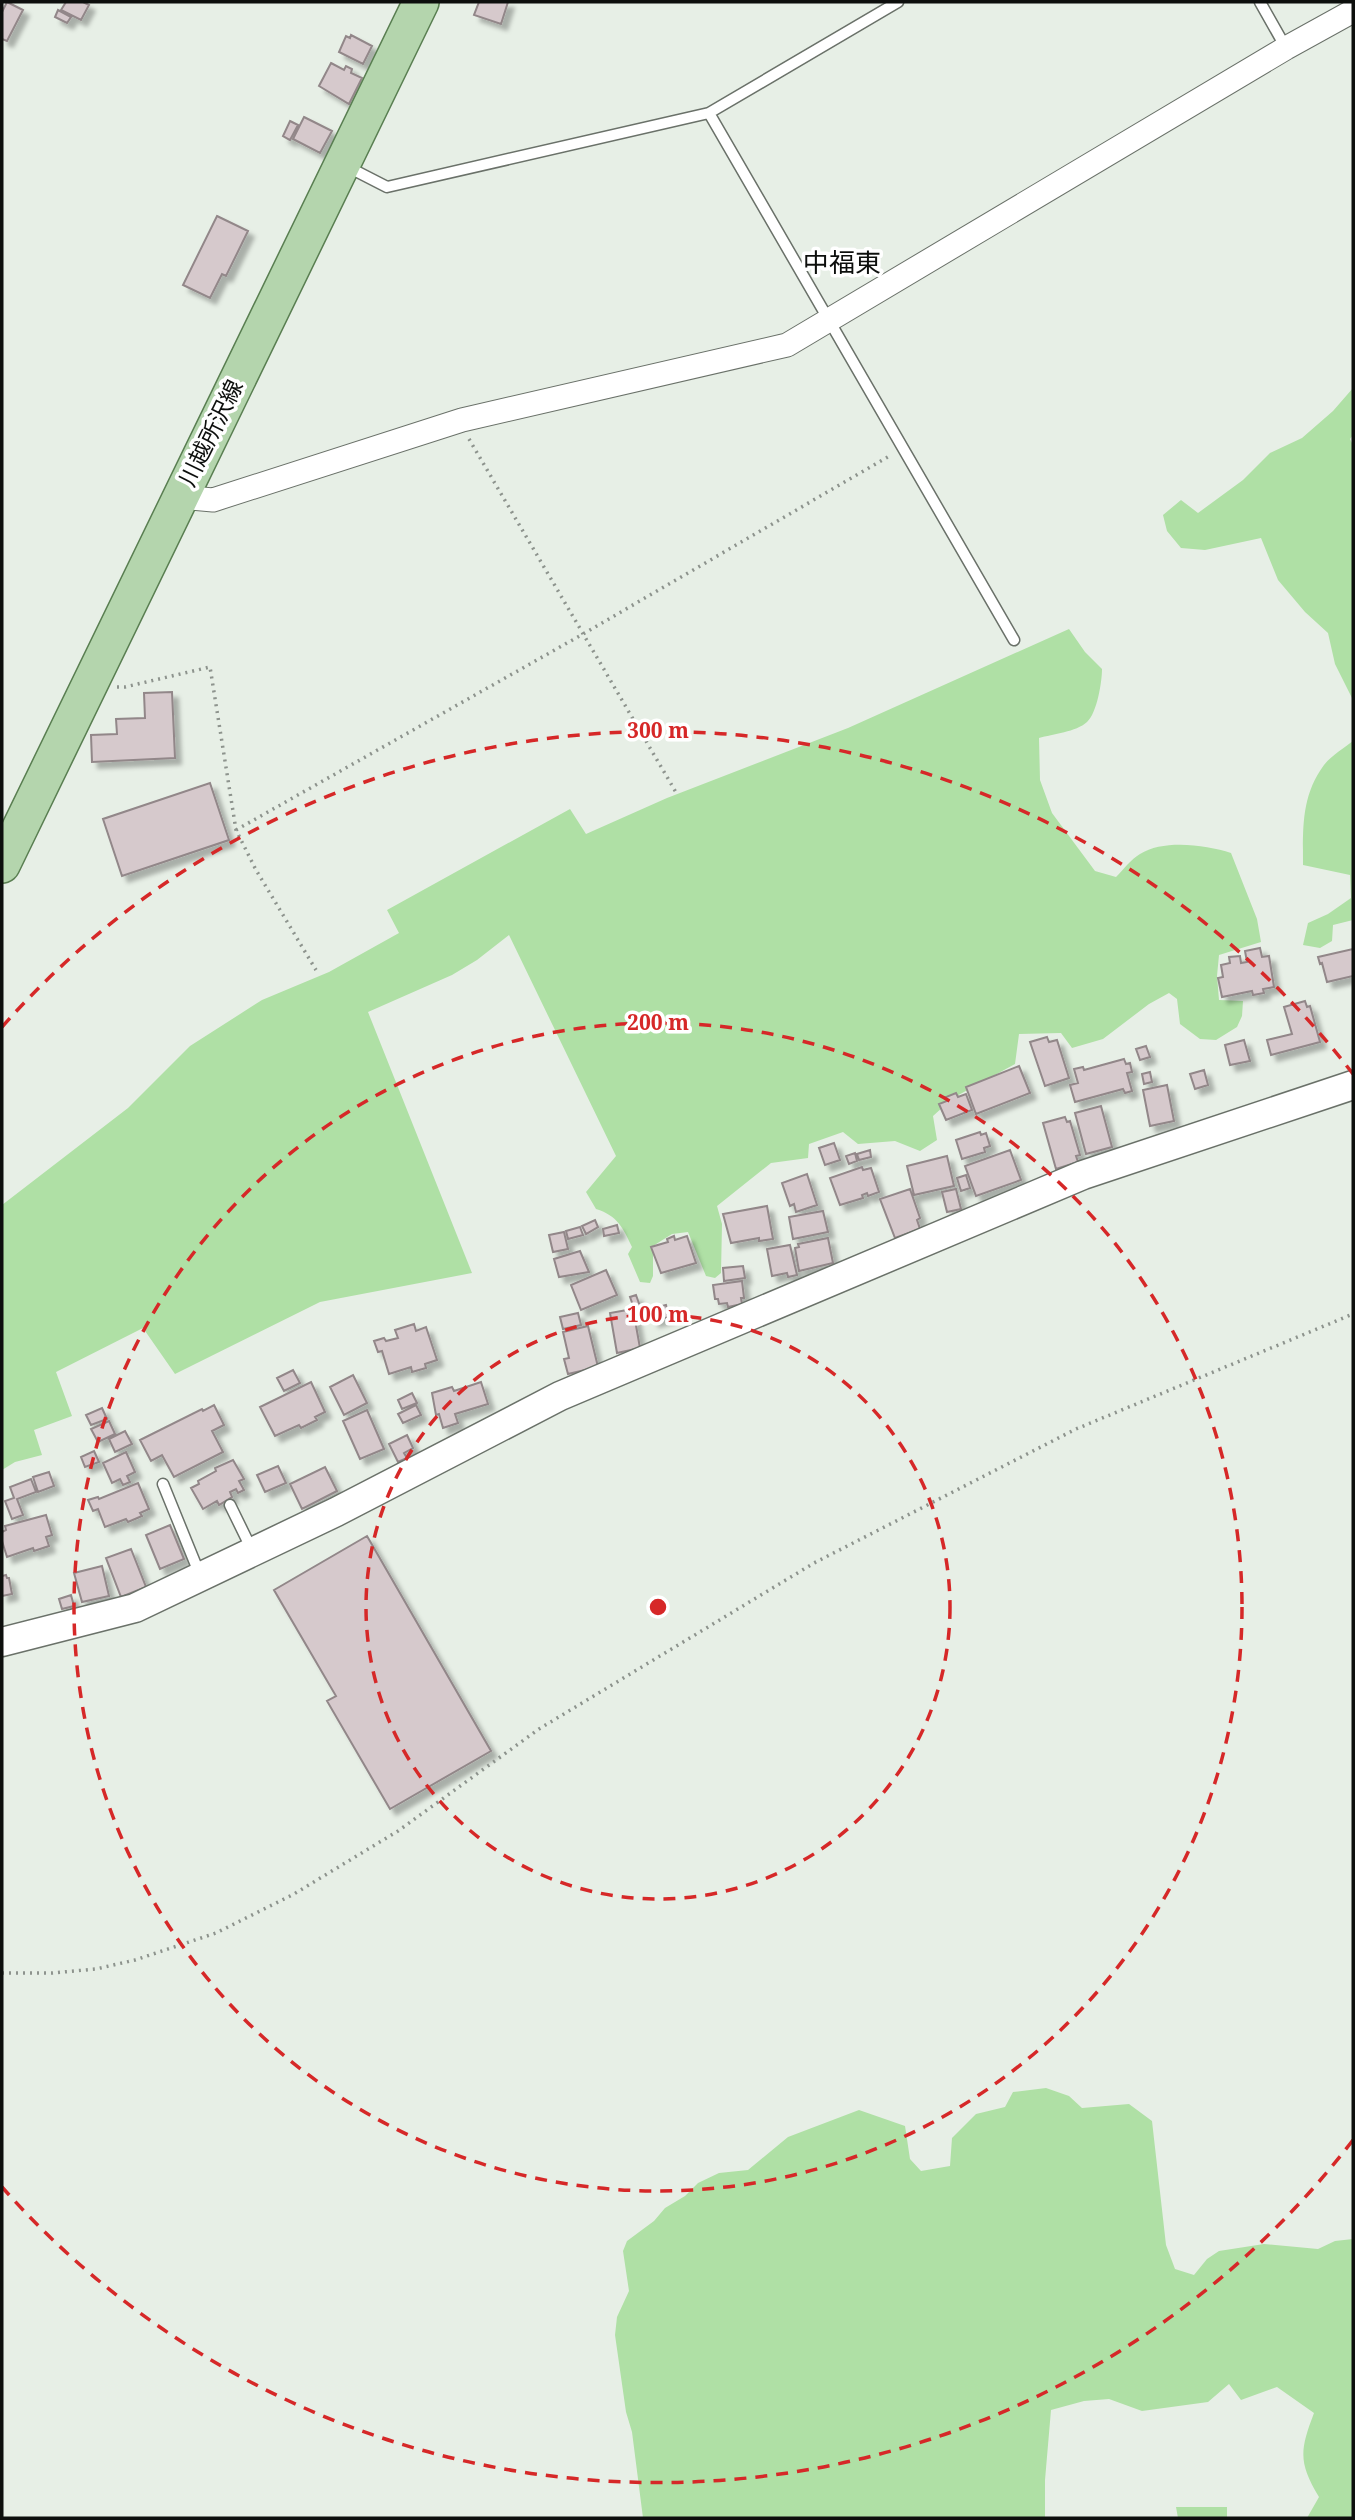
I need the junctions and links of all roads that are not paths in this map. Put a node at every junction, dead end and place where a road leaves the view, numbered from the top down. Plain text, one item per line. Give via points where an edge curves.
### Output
1 (421, 2) edge
2 (898, 2) edge
3 (1260, 2) edge
4 (1353, 11) edge
5 (1286, 48) junction
6 (709, 113) junction
7 (343, 164) junction
8 (828, 320) junction
9 (180, 497) junction
10 (1014, 640) dead end
11 (2, 865) edge
12 (1353, 1086) edge
13 (163, 1484) dead end
14 (230, 1505) dead end
15 (253, 1552) junction
16 (201, 1577) junction
17 (2, 1642) edge

1 - 7 main road, 川越所沢線
2 - 6 lane
3 - 5 lane
4 - 5 street
5 - 8 street
6 - 7 lane via 387,187
6 - 8 lane
7 - 9 main road, 川越所沢線
8 - 9 street via 788,345 462,420 213,500
8 - 10 lane
9 - 11 main road, 川越所沢線
12 - 15 street via 1083,1175 584,1386
13 - 16 lane
14 - 15 lane
15 - 16 street
16 - 17 street via 135,1608

